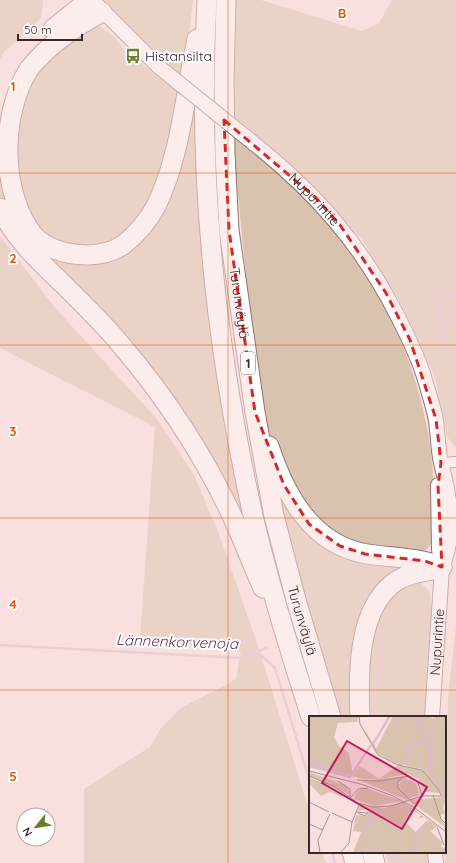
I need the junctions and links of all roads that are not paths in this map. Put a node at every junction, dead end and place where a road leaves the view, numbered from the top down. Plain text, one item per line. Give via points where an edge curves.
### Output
1 (206, 0) edge
2 (226, 0) edge
3 (94, 4) edge
4 (0, 94) edge
5 (0, 208) edge
6 (255, 412) junction
7 (456, 462) edge
8 (441, 463) junction
9 (442, 567) junction
10 (282, 627) junction
11 (311, 716) edge
12 (332, 716) edge
13 (360, 716) edge
14 (432, 716) edge
15 (352, 853) edge
16 (435, 853) edge
17 (355, 863) edge
18 (436, 863) edge

1 - 3 highway via 174,154 155,206 144,224 122,245 111,250 84,255 49,248 35,237 13,204 2,160 4,132 15,91 29,70 49,48 76,27
1 - 10 highway, Turunväylä / 1 via 206,155 210,232 220,327 233,414 251,505
2 - 6 highway, Turunväylä / 1 via 225,154 230,230
3 - 4 highway via 38,41 16,65
3 - 8 main road, Nupurintie, bridge via 159,68 252,142 320,203 364,258 386,293 410,340 425,379 436,419
5 - 10 highway via 24,246 121,344 166,401 199,454 233,518
6 - 9 highway via 284,485 310,524 319,532 340,546 365,554 425,561
6 - 12 highway, Turunväylä / 1 via 274,516 296,600
7 - 8 street
8 - 9 main road, Nupurintie via 447,481 449,527 448,552
9 - 13 highway via 411,574 398,580 377,601 363,644
9 - 14 main road, Nupurintie
10 - 11 highway, Turunväylä / 1
15 - 17 highway
16 - 18 main road

